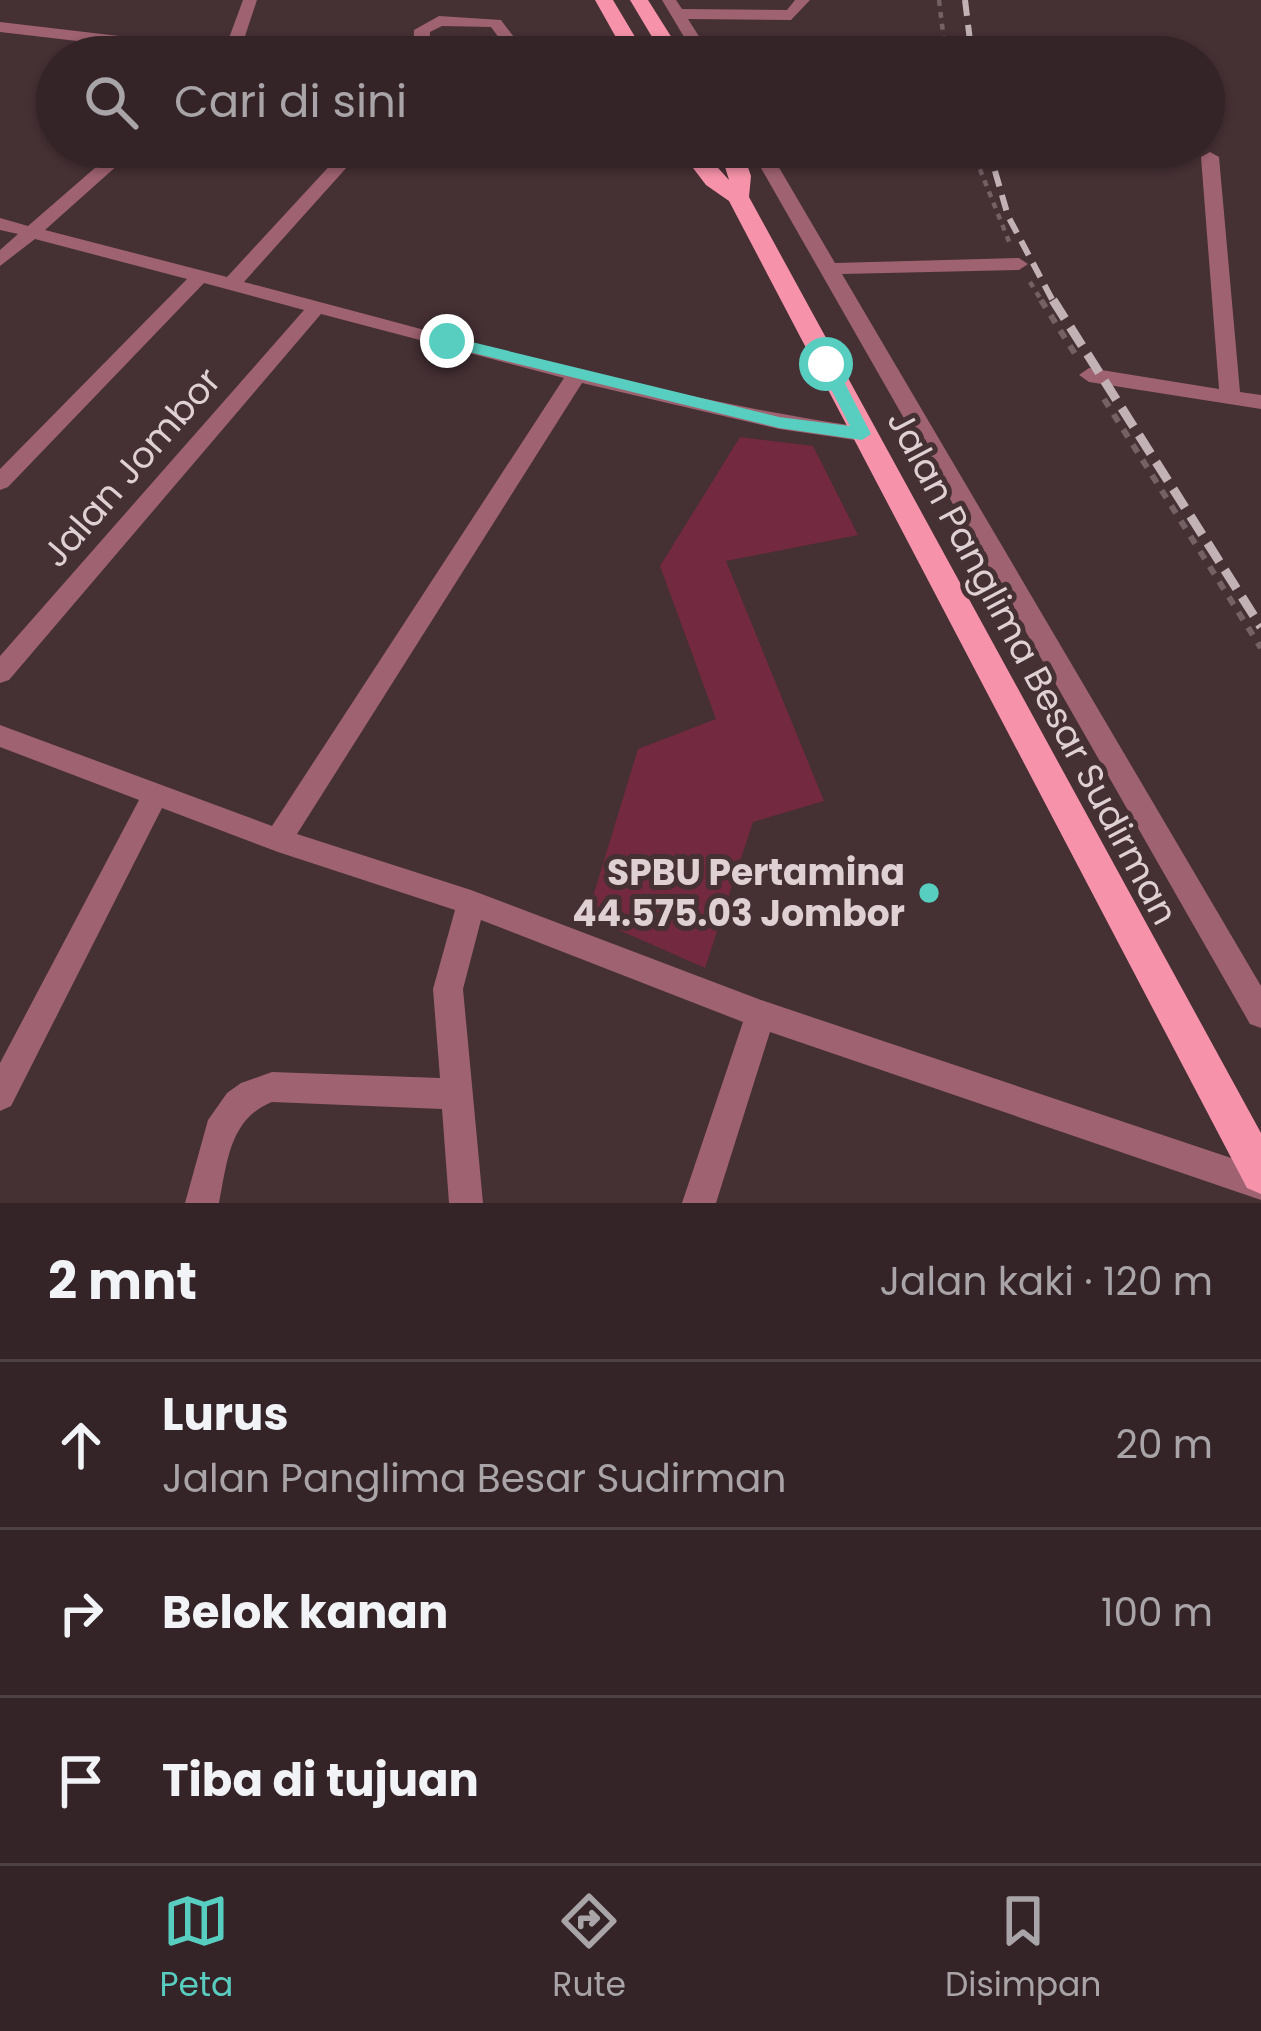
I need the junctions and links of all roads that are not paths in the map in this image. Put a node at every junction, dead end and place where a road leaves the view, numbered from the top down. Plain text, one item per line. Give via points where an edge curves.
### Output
1 (250, 0) edge
2 (604, 0) edge
3 (639, 0) edge
4 (803, 0) edge
5 (674, 7) edge
6 (0, 27) edge
7 (72, 36) edge
8 (238, 36) edge
9 (422, 36) edge
10 (505, 36) edge
11 (625, 36) edge
12 (661, 36) edge
13 (691, 36) edge
14 (105, 168) edge
15 (337, 168) edge
16 (705, 168) edge
17 (737, 168) edge
18 (770, 168) edge
19 (1211, 168) edge
20 (738, 197) junction
21 (0, 224) edge
22 (31, 232) junction
23 (0, 260) edge
24 (1019, 264) dead end
25 (830, 269) junction
26 (200, 277) junction
27 (230, 285) junction
28 (317, 308) junction
29 (577, 375) junction
30 (1089, 375) dead end
31 (1230, 397) junction
32 (1261, 402) edge
33 (862, 434) junction
34 (0, 482) edge
35 (0, 673) edge
36 (0, 736) edge
37 (156, 794) junction
38 (278, 840) junction
39 (471, 903) junction
40 (760, 1014) junction
41 (1261, 1014) edge
42 (456, 1094) junction
43 (0, 1095) edge
44 (1261, 1174) edge
45 (1261, 1184) edge
46 (202, 1203) edge
47 (466, 1203) edge
48 (699, 1203) edge

1 - 8 street
2 - 11 main road
3 - 12 main road
4 - 5 street via 797,13 778,16
5 - 13 street
6 - 7 street
9 - 10 street via 439,21 496,23
14 - 22 street
15 - 27 street
16 - 20 main road
17 - 20 main road
18 - 25 street
19 - 31 street
20 - 33 main road, Jalan Panglima Besar Sudirman
21 - 22 street
22 - 23 street
22 - 26 street
24 - 25 street
25 - 41 street
26 - 27 street
26 - 34 street
27 - 28 street
28 - 29 street
28 - 35 street, Jalan Jombor
29 - 33 street
29 - 38 street
30 - 31 street
31 - 32 street
33 - 44 main road, Jalan Panglima Besar Sudirman
36 - 37 street
37 - 38 street
37 - 43 street
38 - 39 street
39 - 40 street
39 - 42 street via 448,989
40 - 45 street
40 - 48 street
42 - 46 street via 272,1087 246,1094 219,1133
42 - 47 street

